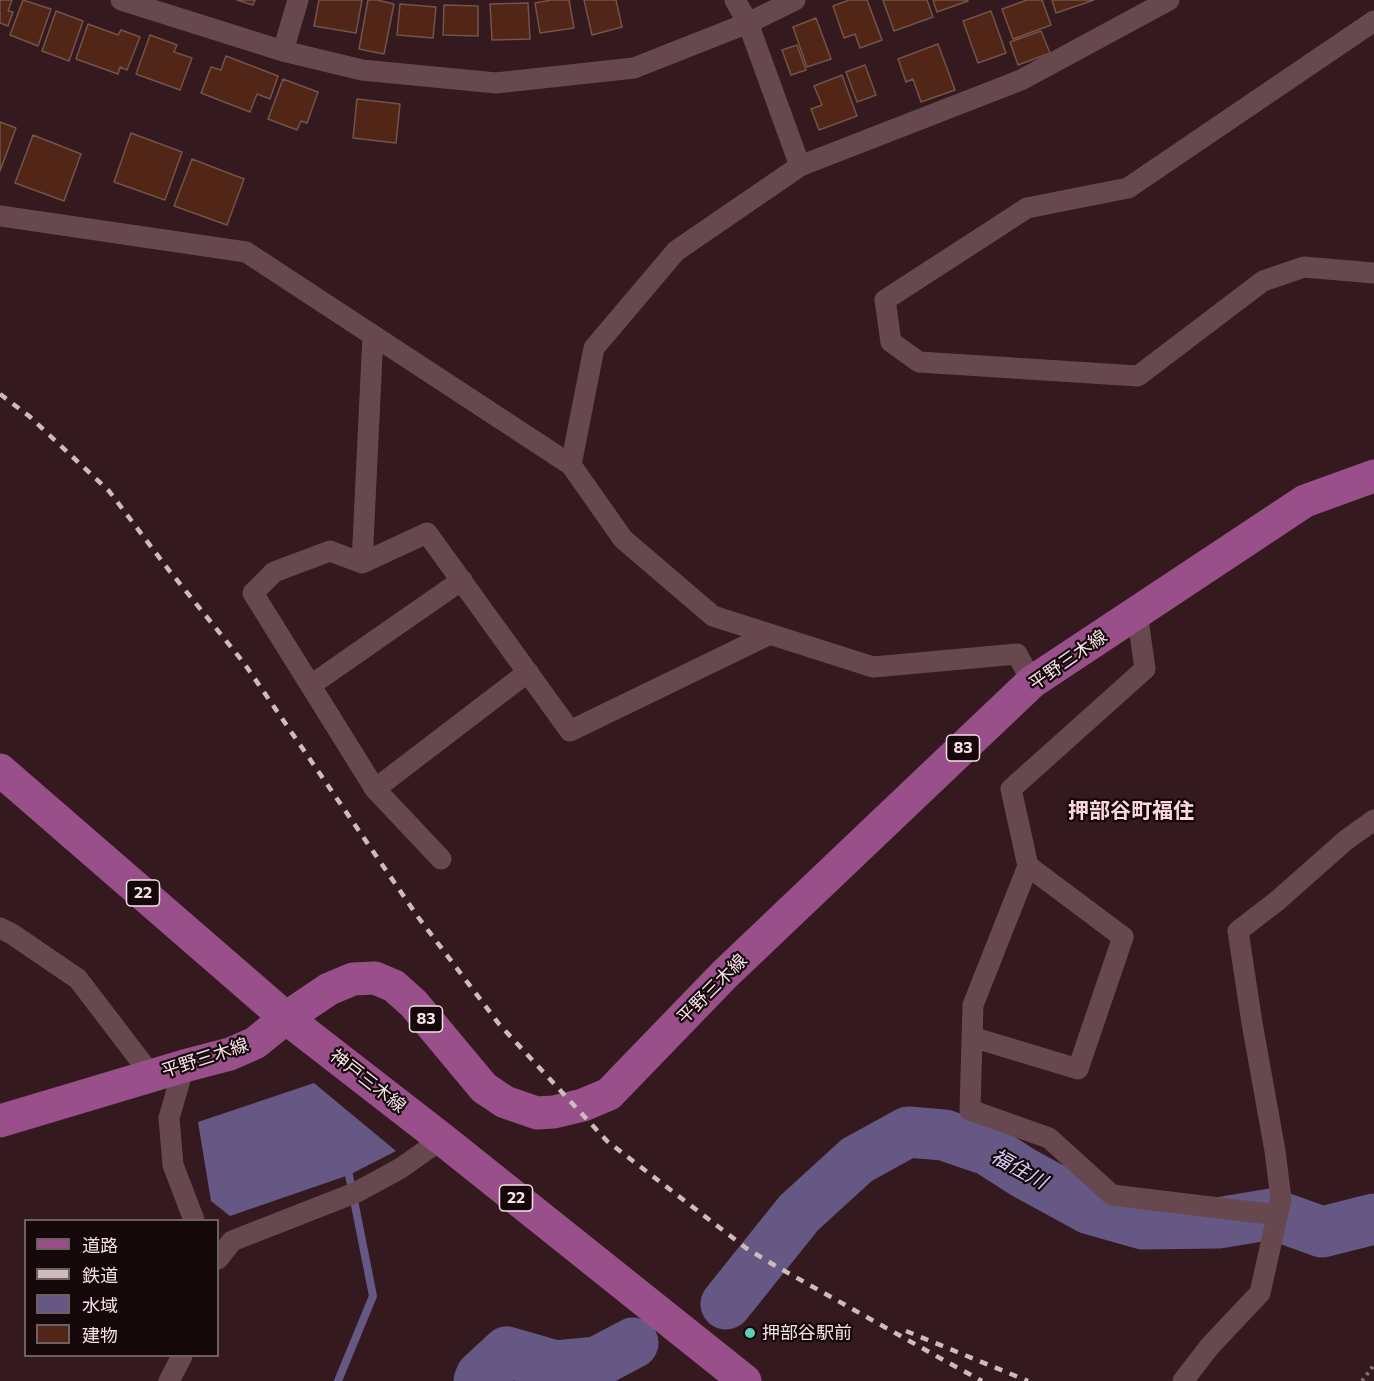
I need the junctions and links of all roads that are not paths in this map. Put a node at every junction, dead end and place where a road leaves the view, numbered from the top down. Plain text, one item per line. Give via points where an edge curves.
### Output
1 (121, 0) edge
2 (298, 0) edge
3 (735, 0) edge
4 (795, 0) edge
5 (1169, 0) edge
6 (1374, 21) edge
7 (748, 23) junction
8 (283, 51) junction
9 (800, 166) junction
10 (0, 216) edge
11 (1374, 273) edge
12 (373, 335) junction
13 (571, 465) junction
14 (1374, 476) edge
15 (362, 563) junction
16 (462, 580) junction
17 (1137, 612) junction
18 (770, 634) junction
19 (528, 672) junction
20 (1032, 682) junction
21 (311, 685) junction
22 (0, 770) edge
23 (375, 789) junction
24 (1374, 820) edge
25 (441, 859) dead end
26 (1028, 866) junction
27 (0, 928) edge
28 (286, 1018) junction
29 (972, 1037) junction
30 (184, 1066) junction
31 (152, 1076) junction
32 (0, 1121) edge
33 (442, 1139) junction
34 (1277, 1215) junction
35 (193, 1219) edge
36 (219, 1258) edge
37 (181, 1357) edge
38 (169, 1381) edge
39 (745, 1381) edge
40 (1183, 1381) edge

1 - 8 street
2 - 8 street
3 - 7 street
4 - 7 street
5 - 9 street via 1021,80
6 - 11 street via 1128,188 1027,208 885,300 891,342 919,362 1138,376 1263,281 1304,267
7 - 8 street via 634,68 496,83 362,70
7 - 9 street
9 - 13 street via 676,251 594,348
10 - 12 street via 246,252
12 - 13 street
12 - 15 street
13 - 18 street via 622,539 640,555 713,616
14 - 17 main road, 平野三木線 / 83 via 1305,501
15 - 16 street via 427,533
15 - 21 street via 330,551 274,572 253,593
16 - 19 street
16 - 21 street
17 - 20 main road, 平野三木線 / 83
17 - 26 street via 1145,669 1011,789
18 - 19 street via 570,730
18 - 20 street via 873,667 1017,654
19 - 23 street
20 - 28 main road, 平野三木線 / 83 via 724,975 609,1094 583,1106 537,1113 505,1102 484,1088 414,1004 394,986 375,978 353,979 329,989
21 - 23 street
22 - 28 main road, 神戸三木線 / 22
23 - 25 street
24 - 34 street via 1238,932 1275,1151 1281,1199
26 - 29 street via 973,1005
26 - 29 street via 1123,937 1078,1069
27 - 31 street via 78,980
28 - 30 main road, 平野三木線 / 83 via 255,1043
28 - 33 main road, 神戸三木線 / 22
29 - 34 street via 970,1110 1049,1138 1112,1195
30 - 31 main road, 平野三木線 / 83
30 - 35 street via 169,1118 173,1165
31 - 32 main road, 平野三木線 / 83
33 - 36 street via 353,1194 232,1242
33 - 39 main road, 神戸三木線 / 22
34 - 40 street via 1260,1293
37 - 38 street

